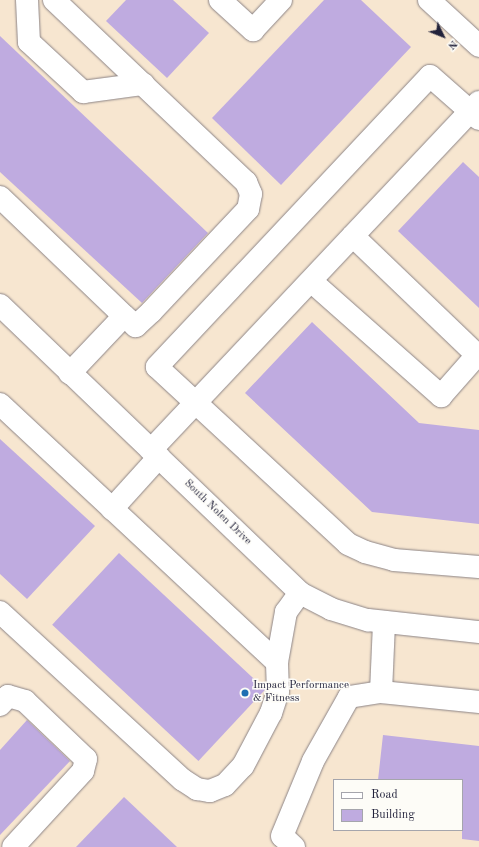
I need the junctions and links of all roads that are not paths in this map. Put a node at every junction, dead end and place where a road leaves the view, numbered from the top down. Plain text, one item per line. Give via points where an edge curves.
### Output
1 (27, 0) edge
2 (54, 0) edge
3 (220, 0) edge
4 (281, 0) edge
5 (437, 2) edge
6 (479, 46) edge
7 (143, 84) junction
8 (476, 111) edge
9 (0, 197) edge
10 (353, 236) junction
11 (311, 281) junction
12 (1, 308) edge
13 (124, 316) junction
14 (70, 373) junction
15 (195, 403) junction
16 (0, 404) edge
17 (155, 454) junction
18 (112, 509) junction
19 (479, 567) edge
20 (300, 593) junction
21 (0, 612) edge
22 (384, 622) junction
23 (479, 632) edge
24 (277, 662) junction
25 (381, 692) junction
26 (479, 702) edge
27 (0, 705) edge
28 (13, 847) edge
29 (294, 847) edge

1 - 7 street via 29,42 82,92
2 - 7 street
3 - 4 street via 253,30
5 - 6 street
7 - 13 street via 246,182 251,194 248,209 151,312 136,326
8 - 10 street
8 - 15 street via 430,76 158,367
9 - 13 street
10 - 11 street
10 - 11 street via 477,355 441,396
11 - 15 street
12 - 14 street, South Nolen Drive
13 - 14 street
14 - 17 street, South Nolen Drive
15 - 17 street
15 - 19 street via 348,544 394,560
16 - 18 street
17 - 18 street
17 - 20 street, South Nolen Drive
18 - 24 street
20 - 22 street, South Nolen Drive via 331,609
20 - 24 street via 286,612
21 - 24 street via 178,775 197,789 210,791 225,785 243,766 271,713 278,692
22 - 23 street, South Nolen Drive
22 - 25 street
25 - 26 street
25 - 29 street via 349,697 313,761 282,836
27 - 28 street via 8,696 25,701 86,759 83,771

